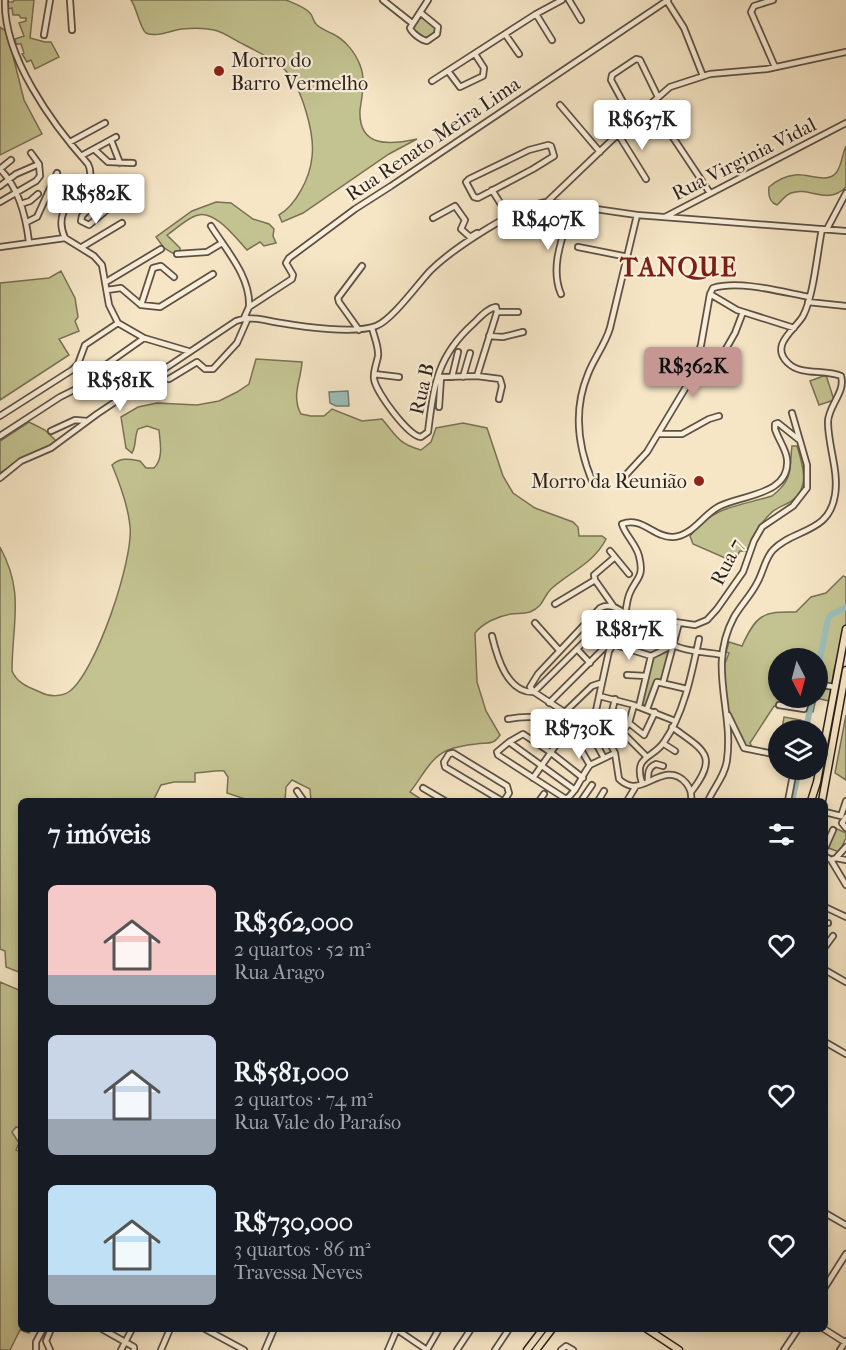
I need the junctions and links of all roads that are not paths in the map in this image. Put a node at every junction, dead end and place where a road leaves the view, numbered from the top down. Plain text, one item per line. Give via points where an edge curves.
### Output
1 (5, 0) edge
2 (50, 0) edge
3 (70, 0) edge
4 (383, 0) edge
5 (428, 0) edge
6 (562, 0) edge
7 (569, 0) edge
8 (667, 0) edge
9 (773, 0) edge
10 (3, 9) edge
11 (421, 13) junction
12 (536, 14) junction
13 (581, 20) dead end
14 (412, 23) junction
15 (72, 30) dead end
16 (505, 34) junction
17 (44, 35) dead end
18 (552, 40) dead end
19 (846, 52) edge
20 (475, 54) junction
21 (519, 54) dead end
22 (775, 68) junction
23 (448, 71) junction
24 (703, 76) junction
25 (432, 81) dead end
26 (658, 97) junction
27 (560, 105) dead end
28 (638, 115) junction
29 (105, 123) dead end
30 (846, 123) edge
31 (618, 134) junction
32 (672, 136) dead end
33 (70, 142) junction
34 (94, 149) junction
35 (600, 152) junction
36 (31, 153) dead end
37 (81, 156) junction
38 (11, 160) dead end
39 (120, 163) junction
40 (133, 163) dead end
41 (39, 164) junction
42 (0, 169) edge
43 (57, 173) dead end
44 (646, 179) dead end
45 (9, 181) junction
46 (0, 186) edge
47 (122, 187) dead end
48 (81, 189) junction
49 (492, 190) junction
50 (15, 193) junction
51 (710, 193) junction
52 (846, 193) edge
53 (38, 194) dead end
54 (0, 202) edge
55 (547, 202) junction
56 (21, 204) junction
57 (94, 204) junction
58 (572, 207) junction
59 (102, 214) junction
60 (637, 215) junction
61 (508, 217) junction
62 (664, 217) junction
63 (433, 218) dead end
64 (27, 222) junction
65 (122, 223) dead end
66 (211, 226) dead end
67 (824, 229) junction
68 (846, 231) edge
69 (481, 234) junction
70 (65, 238) junction
71 (29, 242) junction
72 (222, 243) junction
73 (0, 247) edge
74 (82, 247) junction
75 (578, 247) dead end
76 (161, 249) dead end
77 (177, 254) dead end
78 (628, 257) junction
79 (362, 266) dead end
80 (213, 274) dead end
81 (174, 277) dead end
82 (106, 282) junction
83 (107, 290) junction
84 (561, 294) dead end
85 (710, 294) junction
86 (809, 299) junction
87 (141, 305) junction
88 (846, 306) edge
89 (249, 307) junction
90 (497, 312) junction
91 (518, 312) dead end
92 (742, 312) junction
93 (246, 318) junction
94 (118, 323) junction
95 (372, 328) junction
96 (794, 328) junction
97 (359, 330) junction
98 (523, 332) dead end
99 (489, 336) junction
100 (144, 338) junction
101 (189, 351) junction
102 (458, 352) dead end
103 (470, 353) dead end
104 (374, 374) junction
105 (477, 374) junction
106 (441, 376) junction
107 (399, 377) dead end
108 (452, 377) junction
109 (463, 377) junction
110 (170, 379) dead end
111 (716, 381) dead end
112 (499, 399) dead end
113 (439, 407) dead end
114 (792, 412) dead end
115 (0, 416) edge
116 (719, 416) dead end
117 (87, 421) junction
118 (51, 431) dead end
119 (658, 434) junction
120 (0, 436) edge
121 (798, 439) junction
122 (0, 478) edge
123 (623, 478) dead end
124 (593, 483) dead end
125 (609, 552) dead end
126 (615, 557) junction
127 (629, 574) dead end
128 (595, 580) junction
129 (555, 604) dead end
130 (614, 607) junction
131 (625, 614) junction
132 (535, 623) dead end
133 (679, 623) junction
134 (624, 629) junction
135 (846, 629) edge
136 (492, 636) dead end
137 (699, 639) dead end
138 (613, 644) junction
139 (673, 645) junction
140 (577, 649) junction
141 (559, 650) junction
142 (696, 652) junction
143 (722, 655) junction
144 (651, 656) junction
145 (590, 663) junction
146 (846, 670) edge
147 (627, 675) dead end
148 (646, 676) junction
149 (601, 683) junction
150 (663, 683) junction
151 (828, 686) edge
152 (834, 687) junction
153 (687, 689) junction
154 (534, 692) junction
155 (599, 696) junction
156 (615, 699) junction
157 (549, 703) junction
158 (636, 705) junction
159 (647, 709) junction
160 (726, 709) junction
161 (566, 711) junction
162 (655, 712) junction
163 (595, 715) junction
164 (508, 719) dead end
165 (827, 720) edge
166 (629, 723) junction
167 (609, 724) junction
168 (673, 724) junction
169 (582, 729) junction
170 (622, 732) junction
171 (572, 735) junction
172 (508, 742) junction
173 (664, 744) junction
174 (556, 745) dead end
175 (675, 751) dead end
176 (550, 752) junction
177 (615, 753) junction
178 (768, 753) edge
179 (646, 756) junction
180 (604, 758) junction
181 (541, 765) junction
182 (590, 765) junction
183 (663, 766) dead end
184 (533, 778) junction
185 (583, 778) junction
186 (648, 780) junction
187 (792, 780) edge
188 (815, 780) edge
189 (592, 785) dead end
190 (639, 785) junction
191 (423, 788) dead end
192 (575, 790) junction
193 (297, 791) dead end
194 (604, 791) dead end
195 (691, 792) junction
196 (544, 794) dead end
197 (302, 798) edge
198 (440, 798) edge
199 (498, 798) edge
200 (505, 798) edge
201 (541, 798) edge
202 (563, 798) edge
203 (569, 798) edge
204 (583, 798) edge
205 (599, 798) edge
206 (629, 798) edge
207 (692, 798) edge
208 (710, 798) edge
209 (789, 798) edge
210 (812, 798) edge
211 (823, 798) edge
212 (846, 801) edge
213 (828, 813) edge
214 (846, 817) edge
215 (846, 828) edge
216 (833, 830) dead end
217 (828, 841) edge
218 (846, 847) edge
219 (828, 857) edge
220 (833, 859) junction
221 (846, 860) edge
222 (846, 885) edge
223 (828, 909) edge
224 (846, 917) edge
225 (832, 936) dead end
226 (828, 942) edge
227 (828, 972) edge
228 (846, 982) edge
229 (828, 1044) edge
230 (846, 1054) edge
231 (828, 1215) edge
232 (846, 1226) edge
233 (846, 1254) edge
234 (828, 1282) edge
235 (828, 1331) edge
236 (41, 1332) edge
237 (50, 1332) edge
238 (106, 1332) edge
239 (131, 1332) edge
240 (169, 1332) edge
241 (211, 1332) edge
242 (273, 1332) edge
243 (395, 1332) edge
244 (400, 1332) edge
245 (438, 1332) edge
246 (469, 1332) edge
247 (507, 1332) edge
248 (541, 1332) edge
249 (550, 1332) edge
250 (652, 1332) edge
251 (796, 1332) edge
252 (846, 1342) edge
253 (124, 1347) edge
254 (36, 1350) edge
255 (50, 1350) edge
256 (134, 1350) edge
257 (161, 1350) edge
258 (244, 1350) edge
259 (265, 1350) edge
260 (388, 1350) edge
261 (427, 1350) edge
262 (457, 1350) edge
263 (495, 1350) edge
264 (527, 1350) edge
265 (536, 1350) edge
266 (561, 1350) edge
267 (573, 1350) edge
268 (679, 1350) edge
269 (784, 1350) edge
270 (840, 1350) edge

1 - 10 street
2 - 17 street
3 - 15 street
4 - 14 street
5 - 11 street
6 - 12 street
7 - 13 street
8 - 24 street via 684,28
8 - 89 street, Rua Renato Meira Lima via 346,215 287,260 293,275 290,280
9 - 22 street via 754,6 751,12
10 - 33 street via 20,62 46,112
11 - 14 street
11 - 14 street via 438,27 437,34 422,40 412,31
12 - 16 street
12 - 18 street
16 - 20 street
16 - 21 street
19 - 22 street
20 - 23 street
20 - 23 street via 484,68 483,76 460,87
22 - 24 street
23 - 25 street
24 - 26 street via 670,87
26 - 28 street
26 - 28 street via 640,60 612,75 621,100
27 - 35 street
28 - 31 street
29 - 33 street
30 - 51 street, Rua Virginia Vidal
31 - 35 street
31 - 44 street
32 - 51 street
33 - 37 street
34 - 37 street
34 - 39 street via 106,162
34 - 39 street via 113,138
35 - 55 street
36 - 41 street
37 - 48 street via 91,171 90,180
38 - 42 street
39 - 40 street
41 - 45 street
41 - 50 street via 38,179
42 - 45 street
43 - 64 street via 37,217
45 - 46 street
45 - 50 street
47 - 59 street
48 - 57 street
48 - 70 street via 61,217
49 - 49 street via 553,158 551,146 529,150 466,182 474,197
49 - 61 street
50 - 54 street
50 - 56 street
51 - 62 street, Rua Virginia Vidal
52 - 67 street
53 - 56 street
55 - 58 street, Rua Virginia Vidal
55 - 61 street
56 - 64 street
57 - 59 street
57 - 59 street via 81,221 89,225
58 - 60 street, Rua Virginia Vidal
58 - 84 street via 557,260
60 - 62 street, Rua Virginia Vidal
60 - 78 street
61 - 69 street
62 - 67 street
63 - 69 street via 455,206 465,220 461,229 470,237
64 - 71 street
65 - 74 street
66 - 72 street
67 - 68 street
67 - 86 street
69 - 95 street via 439,263 383,323
70 - 71 street
70 - 74 street
71 - 73 street
72 - 77 street via 207,252
72 - 89 street via 244,279
74 - 82 street via 102,265
75 - 78 street
76 - 82 street
78 - 124 street via 608,336 585,381 578,423
79 - 97 street via 338,298
80 - 87 street via 165,306
81 - 87 street via 161,266 153,268
82 - 83 street
83 - 87 street via 121,288
83 - 94 street
85 - 86 street via 717,286 739,286
85 - 92 street
85 - 119 street via 694,369
86 - 88 street
86 - 96 street
89 - 93 street
90 - 91 street
90 - 99 street
90 - 106 street, Rua B via 492,307 459,336 445,355
92 - 96 street
92 - 111 street
93 - 97 street
93 - 101 street
93 - 110 street via 237,343 216,368 208,370 197,362
94 - 100 street
94 - 115 street via 85,345 72,370
95 - 97 street
95 - 104 street, Rua B via 378,351
96 - 143 street via 782,344 788,363 807,371 834,373 843,381 828,414 835,494 830,511 820,522 783,542 770,554 758,582 734,618
98 - 99 street
99 - 105 street
100 - 101 street
100 - 120 street via 100,369 86,384
101 - 117 street
102 - 108 street
103 - 109 street
104 - 106 street, Rua B via 377,388 403,425 417,437 428,432 430,407
104 - 107 street
105 - 109 street
105 - 112 street via 501,381
106 - 108 street
106 - 113 street
108 - 109 street
114 - 121 street, Rua 7
116 - 119 street via 682,434
117 - 118 street via 75,420
117 - 122 street
119 - 123 street
121 - 131 street via 775,424 787,460 777,483 764,492 715,508 686,534 668,537 643,524 622,524 637,548 641,567
121 - 133 street, Rua 7 via 808,471 803,495 758,532 743,572 712,616 695,625
125 - 126 street
126 - 127 street
126 - 128 street via 594,575
128 - 129 street
128 - 130 street
130 - 131 street
130 - 141 street via 600,608
131 - 134 street
132 - 141 street
133 - 134 street, Rua 7 via 651,621
133 - 139 street
134 - 138 street, Rua 7
134 - 140 street via 615,617 609,617
135 - 152 main road
136 - 154 street via 500,665 516,687
137 - 142 street
138 - 144 street
138 - 145 street via 607,645
138 - 149 street, Rua 7
139 - 142 street
139 - 144 street
139 - 150 street
140 - 145 street
140 - 154 street
141 - 154 street via 534,679 530,687
142 - 143 street
142 - 153 street
143 - 160 street via 720,674
144 - 148 street
145 - 157 street
146 - 211 main road
147 - 148 street
148 - 158 street
149 - 155 street, Rua 7
149 - 161 street via 591,686
150 - 153 street
150 - 159 street via 655,683
151 - 152 street
152 - 165 main road
153 - 168 street
154 - 157 street
155 - 156 street
155 - 163 street, Rua 7
156 - 158 street
156 - 167 street
157 - 161 street
158 - 159 street
158 - 166 street
159 - 162 street
160 - 178 street via 744,748
160 - 208 street via 727,762
161 - 169 street
162 - 166 street via 644,735
162 - 168 street
163 - 167 street
163 - 177 street
164 - 171 street via 525,716 555,722
166 - 170 street
167 - 170 street
168 - 173 street
168 - 195 street via 707,757 706,768
169 - 171 street
169 - 180 street via 592,736
170 - 179 street
171 - 182 street
172 - 176 street via 523,734
172 - 181 street
172 - 184 street via 497,750 498,755
173 - 175 street
173 - 179 street
174 - 176 street
176 - 181 street
176 - 185 street
177 - 180 street
177 - 190 street via 619,779 630,786
179 - 190 street
180 - 182 street
181 - 184 street
181 - 192 street
182 - 185 street
183 - 186 street via 651,767
184 - 202 street
185 - 192 street
186 - 190 street
186 - 195 street via 664,775 677,777 688,784
187 - 209 street
188 - 210 main road
189 - 204 street
190 - 206 street
191 - 198 street
192 - 203 street
193 - 197 street
194 - 205 street
195 - 207 street
196 - 201 street
199 - 200 street via 445,767 449,754 507,786
212 - 213 street via 841,816
214 - 215 street via 842,823
216 - 217 street
218 - 220 street
219 - 220 street
220 - 221 street
220 - 222 street
223 - 224 street
225 - 226 street
227 - 228 street
229 - 230 street
231 - 232 street
233 - 234 street
235 - 252 street
236 - 254 street
237 - 255 street via 46,1341
238 - 253 street
239 - 253 street
240 - 257 street
241 - 258 street
242 - 259 street
243 - 260 street
244 - 261 street
245 - 261 street
246 - 262 street
247 - 263 street
248 - 264 main road
249 - 265 main road
250 - 268 main road
251 - 269 street
252 - 270 street
253 - 256 street
266 - 267 street

